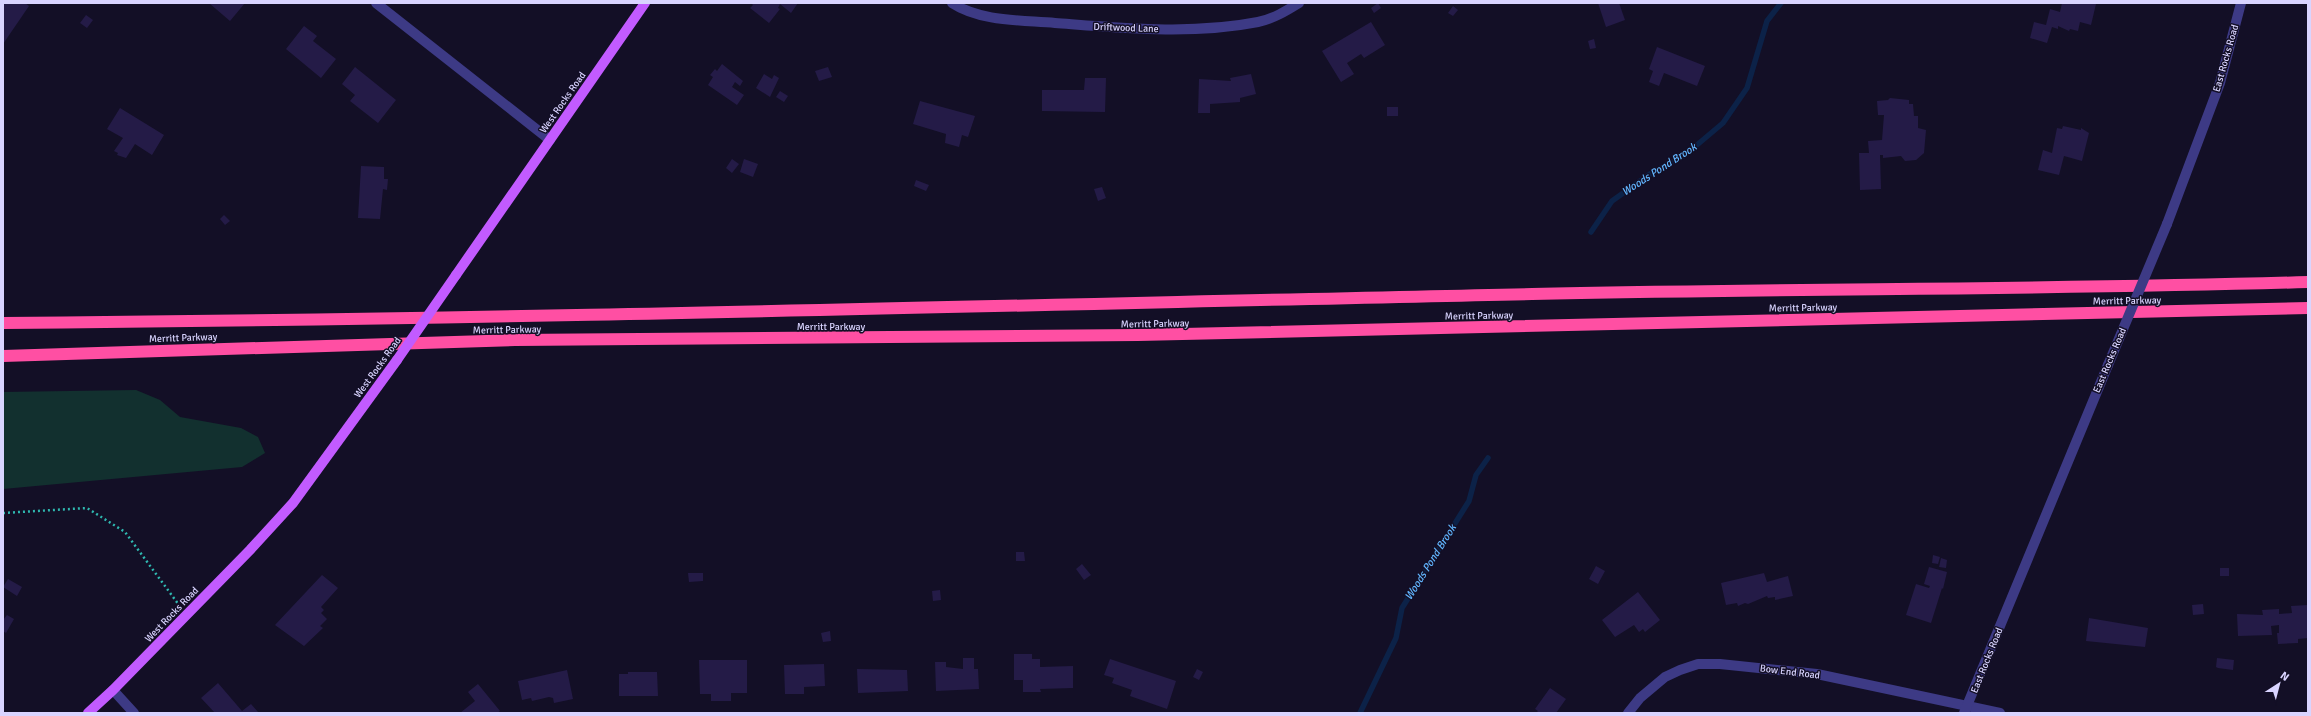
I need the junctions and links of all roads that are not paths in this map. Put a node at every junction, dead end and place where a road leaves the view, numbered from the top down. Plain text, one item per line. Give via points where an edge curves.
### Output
1 (376, 3) edge
2 (645, 3) edge
3 (952, 3) edge
4 (1298, 3) edge
5 (2241, 3) edge
6 (550, 140) junction
7 (2308, 282) edge
8 (2308, 308) edge
9 (3, 323) edge
10 (3, 356) edge
11 (113, 690) junction
12 (1966, 710) edge
13 (88, 713) edge
14 (134, 713) edge
15 (1628, 713) edge
16 (2000, 713) edge

1 - 6 street
2 - 6 main road, West Rocks Road
3 - 4 street, Driftwood Lane via 999,19 1124,28 1232,26 1278,16
5 - 12 street, East Rocks Road, bridge via 2220,83 2167,224
6 - 11 main road, West Rocks Road, bridge via 398,360 292,503 250,550
7 - 9 highway, Merritt Parkway via 2187,286 1539,294 521,318
8 - 10 highway, Merritt Parkway via 1138,335 515,340
11 - 13 main road, West Rocks Road
11 - 14 street
12 - 15 street, Bow End Road via 1817,674 1698,664 1666,677 1640,698
12 - 16 street, Bow End Road

